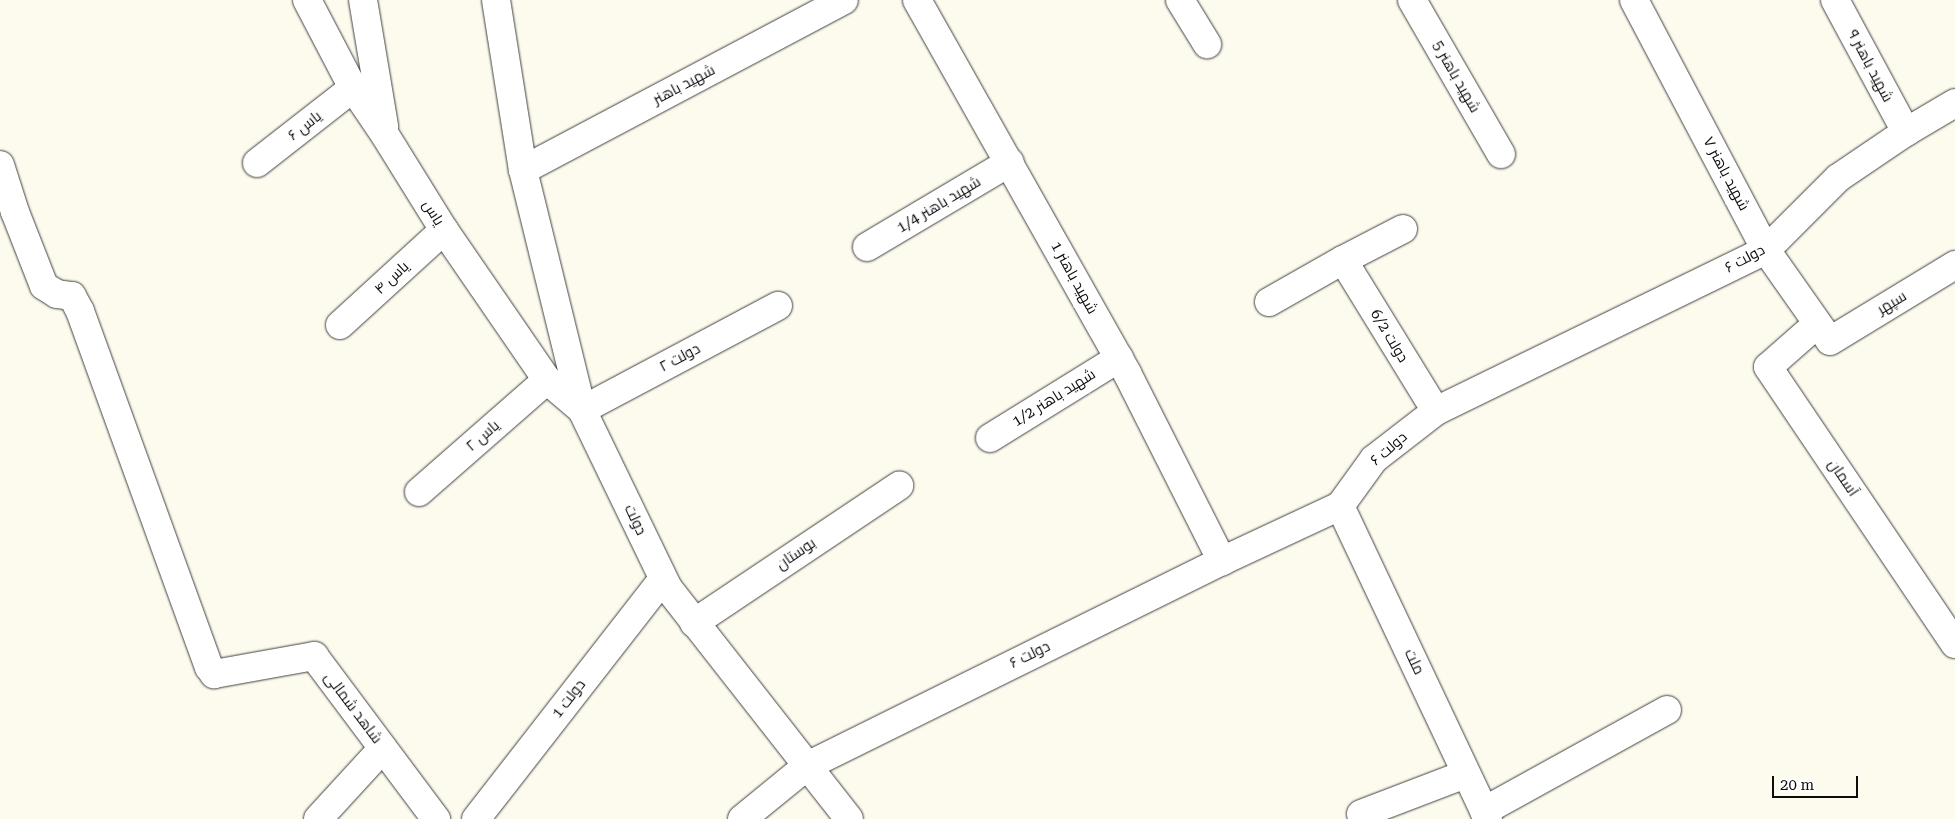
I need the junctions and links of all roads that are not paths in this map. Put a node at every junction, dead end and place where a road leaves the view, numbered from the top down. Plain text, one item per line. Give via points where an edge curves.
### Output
1 (307, 0) edge
2 (363, 0) edge
3 (496, 0) edge
4 (844, 0) edge
5 (917, 0) edge
6 (1180, 0) edge
7 (1412, 0) edge
8 (1634, 0) edge
9 (1835, 0) edge
10 (1207, 44) dead end
11 (354, 88) junction
12 (1955, 102) edge
13 (1906, 132) junction
14 (385, 135) junction
15 (1501, 154) dead end
16 (1010, 162) junction
17 (257, 163) dead end
18 (0, 164) edge
19 (523, 170) junction
20 (1403, 229) dead end
21 (444, 230) junction
22 (867, 247) dead end
23 (1766, 250) junction
24 (1343, 260) junction
25 (1955, 265) edge
26 (1269, 302) dead end
27 (778, 306) dead end
28 (340, 325) dead end
29 (1823, 333) junction
30 (1119, 358) junction
31 (547, 380) junction
32 (582, 410) junction
33 (1436, 411) junction
34 (990, 438) dead end
35 (899, 486) dead end
36 (419, 492) dead end
37 (1340, 506) junction
38 (1222, 560) junction
39 (663, 579) junction
40 (694, 623) junction
41 (1955, 644) edge
42 (1667, 710) dead end
43 (383, 748) junction
44 (807, 766) junction
45 (1466, 774) junction
46 (1361, 814) dead end
47 (1486, 815) edge
48 (318, 819) edge
49 (436, 819) edge
50 (476, 819) edge
51 (742, 819) edge
52 (849, 819) edge

1 - 11 street, یاس
2 - 14 street
3 - 19 street, دولت
4 - 19 street, شهید باهنر
5 - 16 street, شهید باهنر 1
6 - 10 street
7 - 15 street, شهید باهنر 5
8 - 23 street, شهید باهنر ۷
9 - 13 street, شهید باهنر ۹
11 - 14 street, یاس
11 - 17 street, یاس ۶
12 - 13 street, دولت ۶
13 - 23 street, دولت ۶ via 1838,178
14 - 21 street, یاس
16 - 22 street, شهید باهنر 1/4
16 - 30 street, شهید باهنر 1
18 - 43 street, شاهد شمالی via 44,286 57,294 72,296 80,311 209,667 214,674 314,656
19 - 32 street, دولت
20 - 24 street
21 - 28 street, یاس ۴
21 - 31 street, یاس
23 - 29 street, شهید باهنر ۷
23 - 33 street, دولت ۶
24 - 26 street
24 - 33 street, دولت 6/2
25 - 29 street, سپهر
27 - 32 street, دولت ۲
29 - 41 street, آسمان via 1768,367
30 - 34 street, شهید باهنر 1/2
30 - 38 street, شهید باهنر 1
31 - 32 street, یاس
31 - 36 street, یاس ۲
32 - 39 street, دولت
33 - 37 street, دولت ۶ via 1374,459
35 - 40 street, بوستان
37 - 38 street, دولت ۶
37 - 45 street, ملت
38 - 44 street, دولت ۶
39 - 40 street, دولت
39 - 50 street, دولت 1
40 - 44 street, دولت
42 - 47 street
43 - 48 street
43 - 49 street, شاهد شمالی
44 - 51 street, دولت ۶
44 - 52 street, دولت
45 - 46 street
45 - 47 street, ملت

